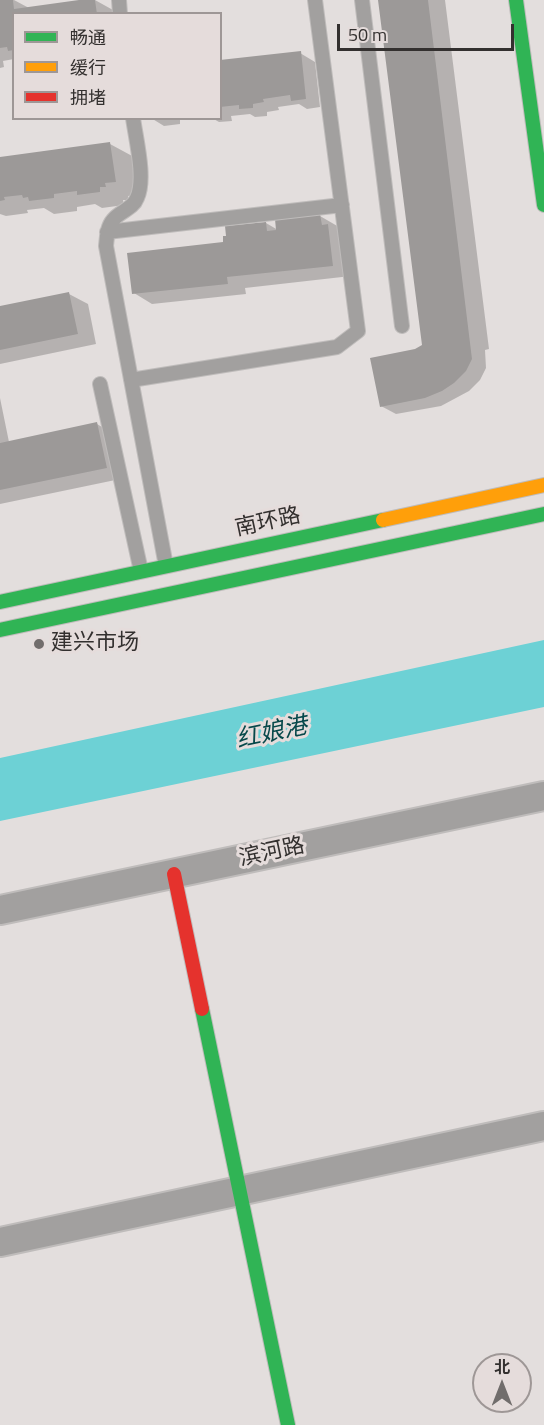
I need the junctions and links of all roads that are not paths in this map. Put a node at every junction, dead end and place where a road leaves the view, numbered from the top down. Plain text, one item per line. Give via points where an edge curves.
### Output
1 (315, 0) edge
2 (362, 0) edge
3 (516, 0) edge
4 (133, 120) edge
5 (342, 205) junction
6 (544, 205) edge
7 (107, 232) junction
8 (402, 326) dead end
9 (131, 380) junction
10 (100, 384) dead end
11 (544, 485) edge
12 (544, 514) edge
13 (166, 566) junction
14 (141, 571) junction
15 (0, 602) edge
16 (0, 630) edge
17 (544, 796) edge
18 (174, 874) junction
19 (0, 910) edge
20 (544, 1126) edge
21 (240, 1191) junction
22 (0, 1242) edge
23 (288, 1425) edge

1 - 5 lane
2 - 8 lane
3 - 6 main road
4 - 7 lane via 141,182 131,207 112,220
5 - 7 lane
5 - 9 lane via 358,331 337,346
7 - 9 lane via 106,246
9 - 13 lane
10 - 14 lane
11 - 13 main road, 南环路
12 - 16 main road
13 - 14 main road, 南环路
14 - 15 main road, 南环路
17 - 18 street, 滨河路
18 - 19 street, 滨河路
18 - 21 main road
20 - 21 street
21 - 22 street
21 - 23 main road

